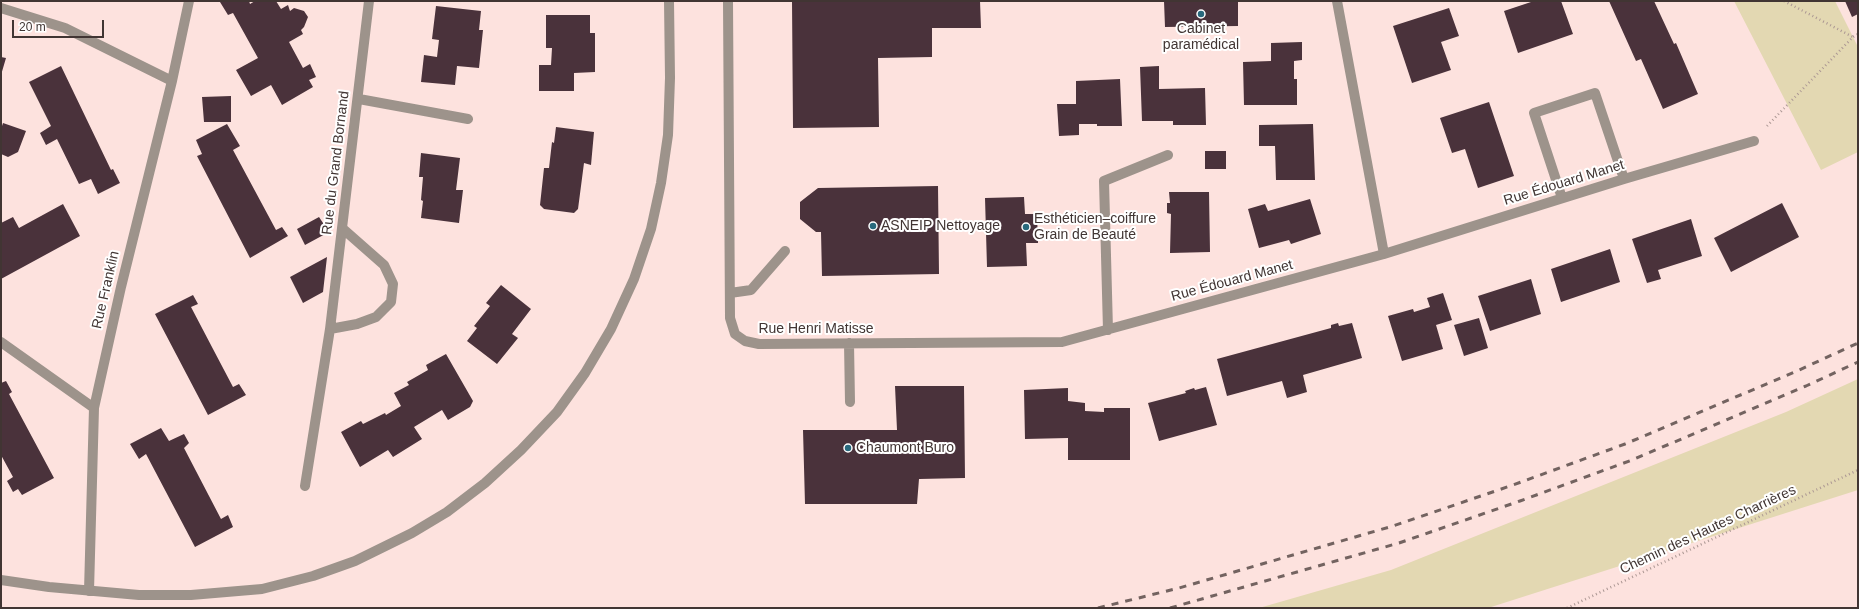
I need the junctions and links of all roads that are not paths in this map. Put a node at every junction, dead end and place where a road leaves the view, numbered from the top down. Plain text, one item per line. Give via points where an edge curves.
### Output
1 (189, 1) edge
2 (370, 1) edge
3 (669, 1) edge
4 (728, 1) edge
5 (1337, 1) edge
6 (1, 8) edge
7 (172, 81) junction
8 (359, 99) junction
9 (468, 119) dead end
10 (1754, 141) road end
11 (1168, 155) dead end
12 (1624, 179) junction
13 (1562, 198) junction
14 (342, 228) junction
15 (785, 251) dead end
16 (1384, 254) junction
17 (730, 293) junction
18 (330, 328) junction
19 (1108, 330) junction
20 (1088, 336) joint
21 (1, 342) edge
22 (849, 343) junction
23 (850, 402) dead end
24 (94, 408) junction
25 (304, 486) dead end
26 (1, 580) edge
27 (89, 591) junction

1 - 7 street, Rue Franklin
2 - 8 street, Rue du Grand Bornand
3 - 27 street via 668,135 651,229 634,279 608,335 557,412 521,450 485,483 447,512 412,533 355,561 313,576 262,589 229,593 139,595
4 - 17 street, Rue Henri Matisse
5 - 16 street
6 - 7 street via 65,28
7 - 24 street, Rue Franklin
8 - 9 street
8 - 14 street, Rue du Grand Bornand
10 - 12 street, Rue Édouard Manet
11 - 19 street via 1104,181
12 - 13 street, Rue Édouard Manet
12 - 13 street via 1595,93 1534,113
13 - 16 street, Rue Édouard Manet
14 - 18 street, Rue du Grand Bornand
14 - 18 street via 384,265 393,284 391,302 376,317 357,324
15 - 17 street via 751,290
16 - 19 street, Rue Édouard Manet
17 - 22 street, Rue Henri Matisse via 730,318 734,334 745,341 759,344
18 - 25 street, Rue du Grand Bornand
19 - 20 street, Rue Édouard Manet
20 - 22 street, Rue Henri Matisse via 1062,342
21 - 24 street
22 - 23 street
24 - 27 street, Rue Franklin
26 - 27 street

